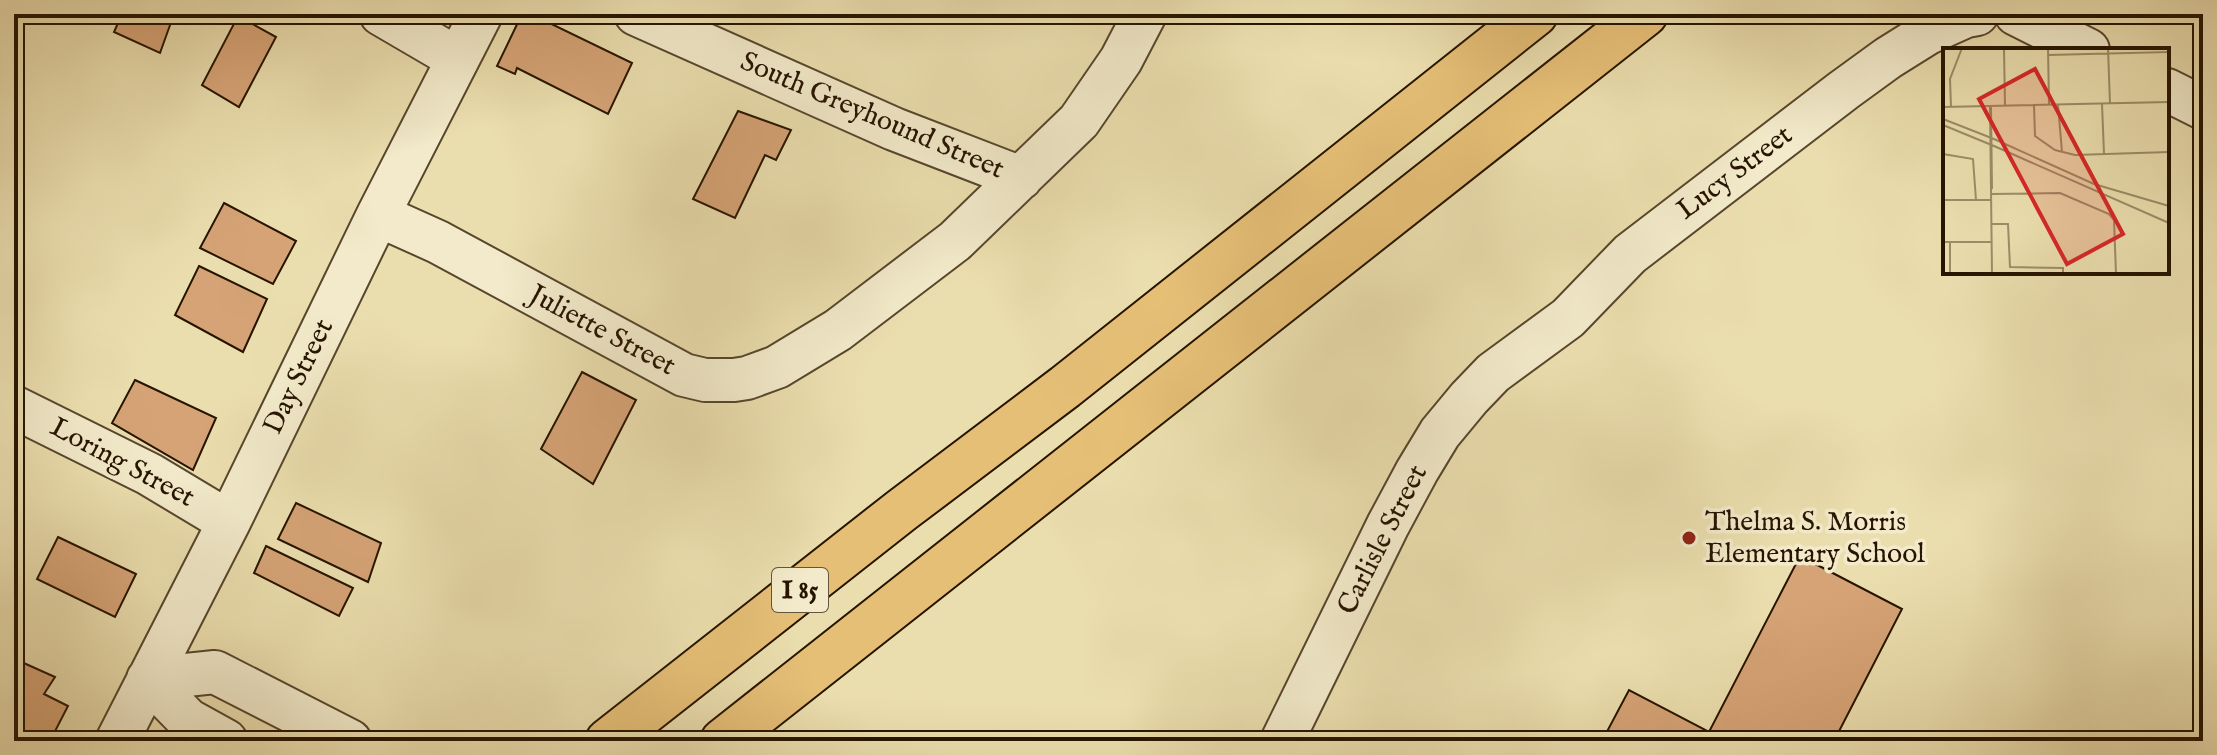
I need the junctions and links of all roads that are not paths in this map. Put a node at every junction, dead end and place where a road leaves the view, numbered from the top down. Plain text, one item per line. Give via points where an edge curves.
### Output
1 (381, 14) edge
2 (481, 14) edge
3 (636, 14) edge
4 (1145, 14) edge
5 (1535, 14) edge
6 (1645, 14) edge
7 (1977, 14) edge
8 (2016, 14) edge
9 (2084, 48) edge
10 (458, 59) junction
11 (2169, 91) edge
12 (2203, 108) edge
13 (1021, 178) junction
14 (378, 215) junction
15 (1511, 359) joint
16 (14, 407) edge
17 (229, 522) junction
18 (148, 679) junction
19 (733, 733) edge
20 (117, 741) edge
21 (226, 741) edge
22 (350, 741) edge
23 (608, 741) edge
24 (1282, 741) edge

1 - 10 street
2 - 10 street, Day Street
3 - 13 street, South Greyhound Street via 894,129
4 - 13 street, Juliette Street via 1079,121
5 - 23 highway, I 85
6 - 19 highway
7 - 15 street, Lucy Street via 1928,33 1855,82 1630,254 1568,318
8 - 9 street
10 - 14 street, Day Street
11 - 12 street
13 - 14 street, Juliette Street via 946,248 838,330 777,367 747,378 684,375
14 - 17 street, Day Street
15 - 24 street, Carlisle Street via 1469,398 1432,445
16 - 17 street, Loring Street via 149,474
17 - 18 street, Day Street
18 - 20 street, Day Street
18 - 21 street via 188,720
18 - 22 street via 215,672

